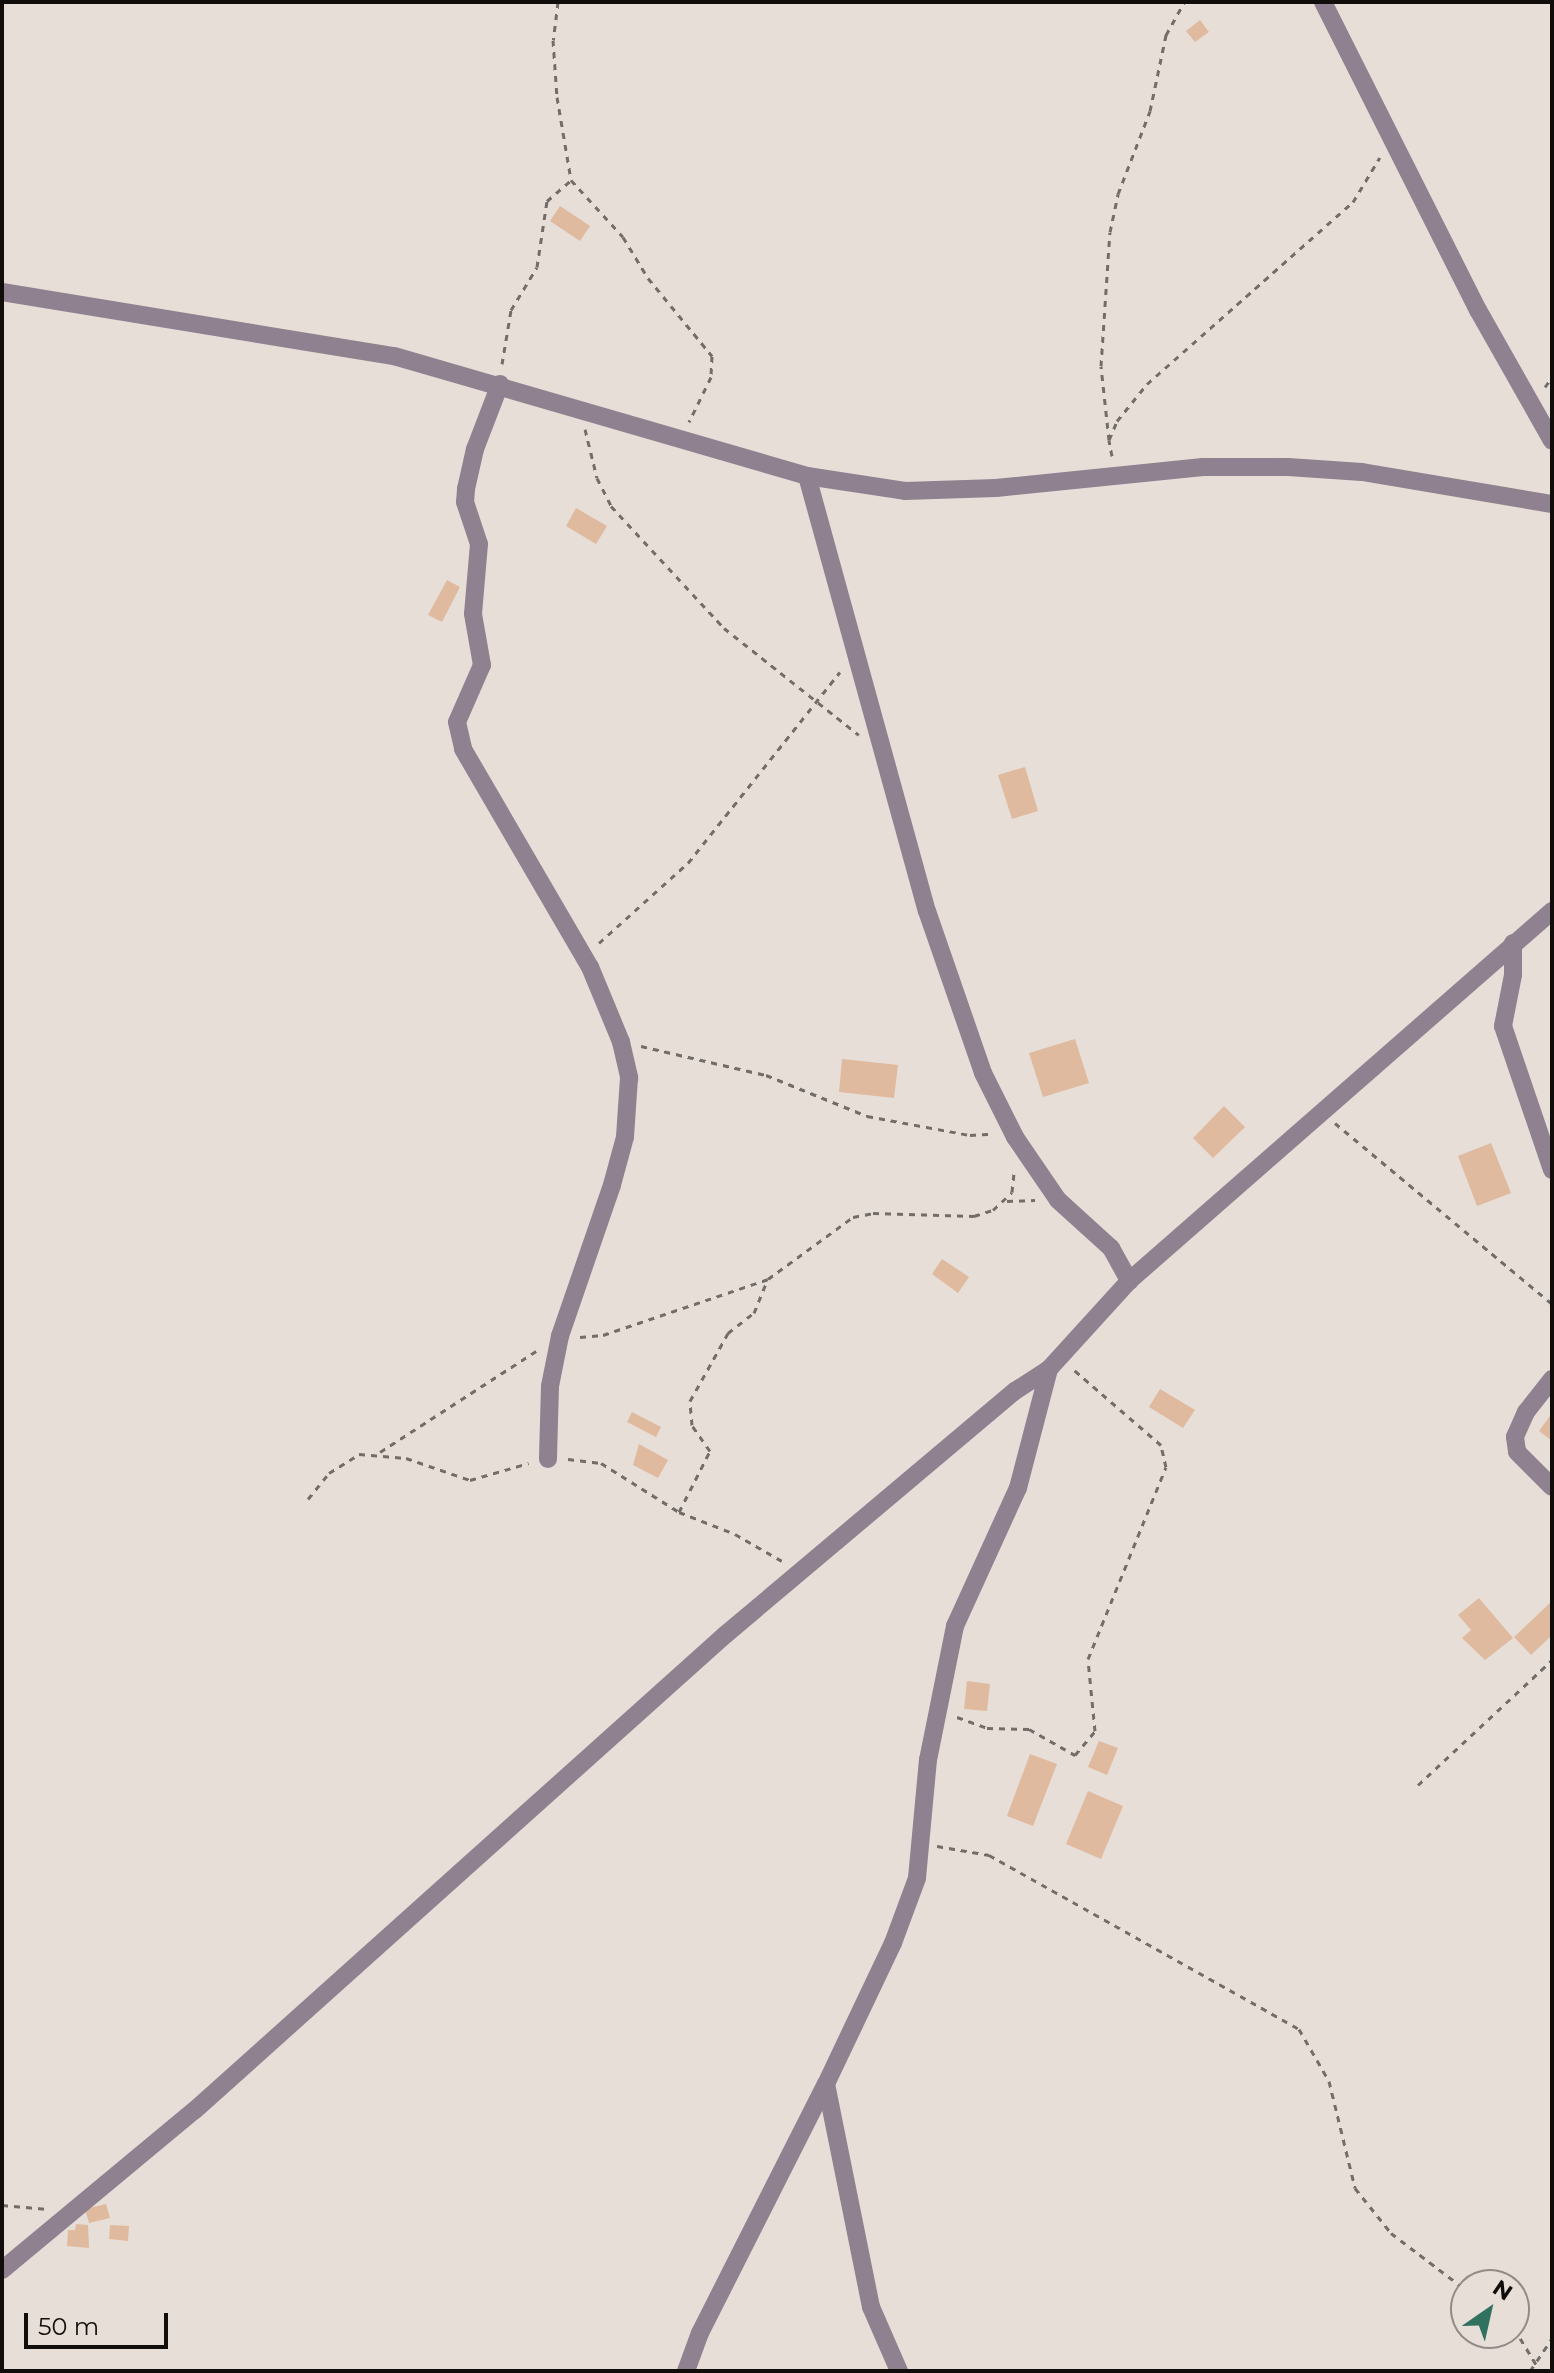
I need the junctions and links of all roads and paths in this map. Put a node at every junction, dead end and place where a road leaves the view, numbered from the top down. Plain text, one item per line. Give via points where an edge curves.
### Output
1 (558, 2) edge
2 (1184, 2) edge
3 (1323, 2) edge
4 (1389, 138) junction
5 (571, 180) junction
6 (2, 292) edge
7 (500, 384) junction
8 (582, 410) junction
9 (680, 440) junction
10 (1109, 440) junction
11 (1552, 441) edge
12 (807, 476) junction
13 (1114, 476) junction
14 (1552, 504) edge
15 (854, 652) junction
16 (818, 704) junction
17 (881, 751) junction
18 (1552, 911) edge
19 (1513, 943) junction
20 (590, 967) junction
21 (621, 1042) junction
22 (1323, 1113) junction
23 (1013, 1133) junction
24 (1552, 1170) edge
25 (1058, 1200) junction
26 (1007, 1201) junction
27 (768, 1279) junction
28 (1129, 1281) junction
29 (1552, 1304) edge
30 (560, 1336) junction
31 (1054, 1362) junction
32 (1552, 1379) edge
33 (380, 1452) junction
34 (548, 1459) junction
35 (1552, 1487) edge
36 (308, 1499) dead end
37 (679, 1512) junction
38 (798, 1573) junction
39 (1552, 1660) edge
40 (938, 1711) junction
41 (1418, 1785) dead end
42 (921, 1845) junction
43 (826, 2084) junction
44 (2, 2205) edge
45 (76, 2209) junction
46 (2, 2270) edge
47 (1450, 2278) edge
48 (1552, 2338) edge
49 (1526, 2349) edge
50 (1535, 2364) junction
51 (686, 2371) edge
52 (899, 2371) edge
53 (1530, 2371) edge
54 (1540, 2371) edge

1 - 5 path via 553,40 559,122
2 - 10 path via 1166,35 1150,111 1118,194 1110,232 1101,366
3 - 4 street
4 - 10 path via 1353,202 1147,384 1117,421
4 - 11 street
5 - 7 path via 547,201 537,267 515,299 503,334
5 - 9 path via 623,237 648,278 712,356 711,377
6 - 7 street via 394,356
7 - 8 street
7 - 20 street via 466,489 479,544 473,614 482,665 457,722 463,749
8 - 9 street
8 - 16 path via 597,478 611,506 724,628
9 - 12 street
10 - 13 path
12 - 13 street via 905,491
12 - 15 street
13 - 14 street via 1203,467 1288,467 1362,472
15 - 16 path
15 - 17 street
16 - 17 path
16 - 20 path via 688,863 600,942
17 - 23 street via 958,1005
18 - 19 street
19 - 22 street
19 - 24 street via 1503,1026
20 - 21 street
21 - 23 path via 766,1075 831,1103 901,1124 970,1135
21 - 30 street via 629,1078 625,1137
22 - 28 street
22 - 29 path
23 - 25 street
23 - 26 path via 1015,1184
25 - 26 path
25 - 28 street via 1111,1248
26 - 27 path via 974,1216 853,1217
27 - 30 path via 603,1335
27 - 37 path via 754,1313 728,1333 690,1401 692,1425 710,1451
28 - 31 street
30 - 33 path
30 - 34 street via 550,1386
31 - 38 street
31 - 40 street via 1018,1488 955,1626
31 - 40 path via 1151,1435 1165,1454 1166,1467 1088,1659 1095,1731 1075,1755 1029,1729 987,1728
32 - 35 street via 1515,1437 1517,1452
33 - 34 path via 470,1480
33 - 36 path via 345,1460
34 - 37 path via 601,1463
37 - 38 path via 735,1534
38 - 45 street
39 - 41 path
40 - 42 street
42 - 43 street via 907,1911
42 - 47 path via 989,1855 1299,2029 1329,2081 1348,2171 1362,2200 1391,2233
43 - 51 street via 700,2333
43 - 52 street via 871,2307
44 - 45 path
45 - 46 street
48 - 50 path
49 - 50 path
50 - 53 path
50 - 54 path

